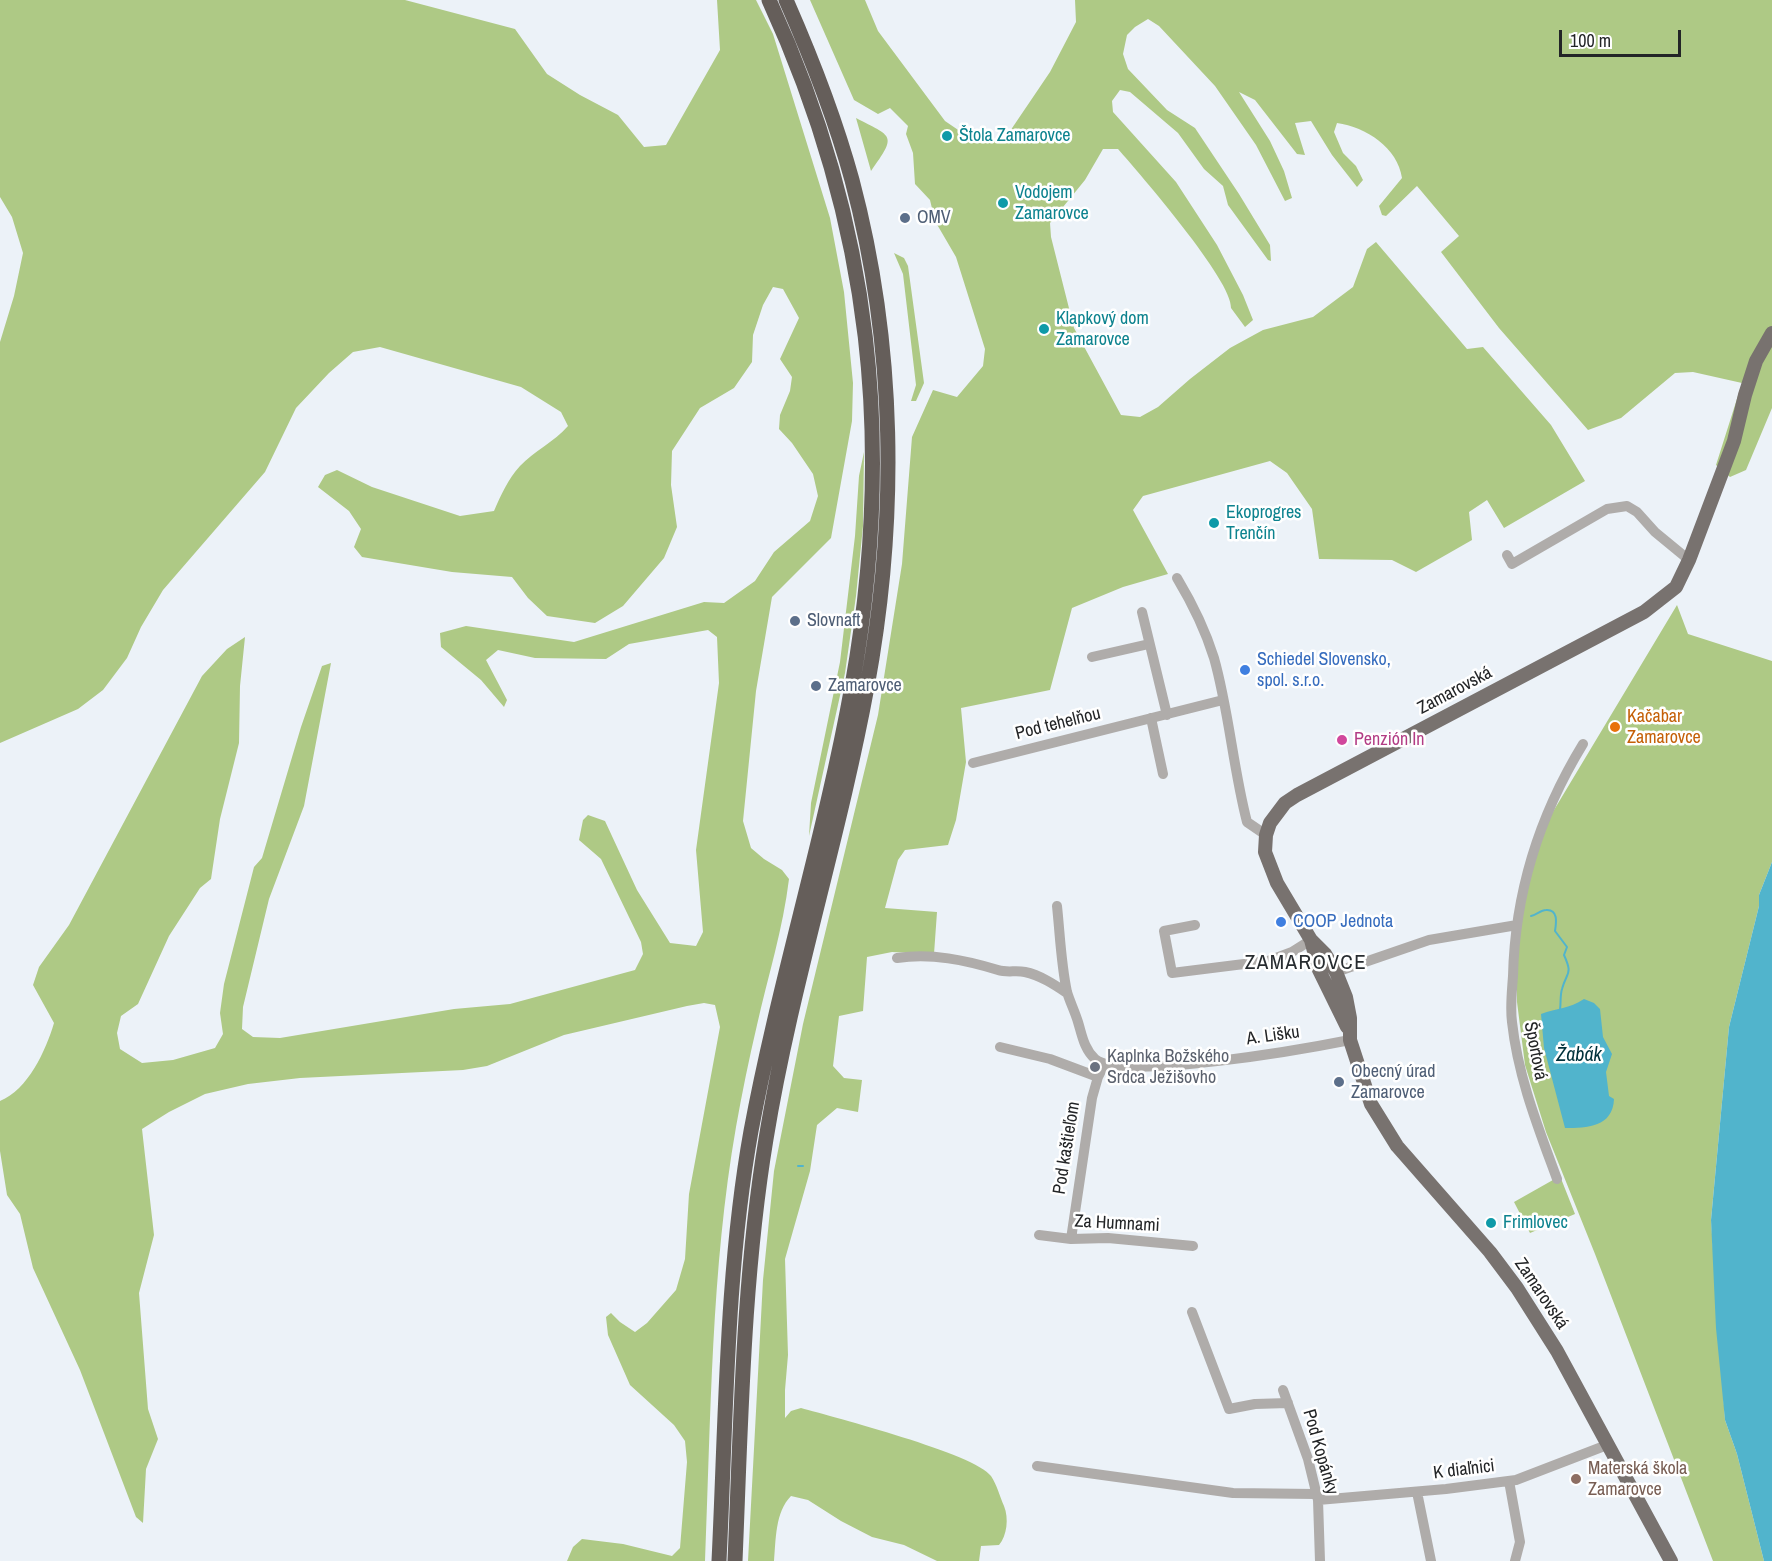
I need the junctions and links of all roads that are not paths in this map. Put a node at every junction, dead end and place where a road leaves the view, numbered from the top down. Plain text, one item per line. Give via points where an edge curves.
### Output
1 (769, 0) edge
2 (786, 0) edge
3 (1772, 333) edge
4 (1507, 555) dead end
5 (1689, 561) junction
6 (1177, 578) dead end
7 (1142, 612) dead end
8 (1149, 644) junction
9 (1092, 657) dead end
10 (1223, 700) junction
11 (1167, 715) junction
12 (1151, 718) junction
13 (1583, 744) dead end
14 (973, 763) dead end
15 (1163, 774) dead end
16 (1266, 835) junction
17 (1057, 906) dead end
18 (1195, 925) dead end
19 (1517, 925) junction
20 (1311, 940) junction
21 (897, 958) dead end
22 (1336, 972) junction
23 (1067, 993) junction
24 (1350, 1035) junction
25 (1000, 1047) dead end
26 (1104, 1065) junction
27 (1098, 1077) junction
28 (1557, 1179) dead end
29 (1039, 1235) dead end
30 (1071, 1239) junction
31 (1193, 1246) dead end
32 (1192, 1312) dead end
33 (1283, 1390) dead end
34 (1288, 1403) junction
35 (1607, 1445) junction
36 (1037, 1466) dead end
37 (1509, 1481) junction
38 (1417, 1492) junction
39 (1317, 1497) junction
40 (719, 1561) edge
41 (735, 1561) edge
42 (1320, 1561) edge
43 (1431, 1561) edge
44 (1515, 1561) edge
45 (1669, 1561) edge

1 - 40 highway via 820,129 850,236 873,411 873,500 867,588 852,688 750,1136 731,1308
2 - 41 highway via 839,135 871,267 884,361 889,466 887,530 867,688 782,1050 766,1139 746,1313
3 - 5 main road, Zamarovská via 1756,361 1734,441
4 - 5 street via 1512,564 1607,509 1627,506
5 - 16 main road, Zamarovská via 1676,587 1644,612 1297,795 1276,813
6 - 10 street via 1206,635
7 - 8 street
8 - 9 street
8 - 11 street
10 - 11 street, Pod tehelňou
10 - 16 street via 1247,822
11 - 12 street, Pod tehelňou
12 - 14 street, Pod tehelňou
12 - 15 street
13 - 19 street, Športová via 1537,837
16 - 20 main road, Zamarovská via 1271,871
17 - 23 street
18 - 20 street via 1164,931 1172,973 1268,962
19 - 22 street via 1429,940
19 - 28 street, Športová via 1512,1023 1528,1098
20 - 22 main road, Zamarovská
20 - 24 main road, Zamarovská via 1318,970
21 - 23 street via 939,957 999,971 1026,972
22 - 24 main road, Zamarovská via 1346,997
23 - 26 street via 1088,1050
24 - 26 street, A. Lišku via 1301,1049 1180,1065
24 - 35 main road, Zamarovská via 1371,1104 1383,1125 1517,1288 1557,1351
25 - 27 street via 1050,1059
26 - 27 street, Pod kaštieľom
27 - 30 street, Pod kaštieľom
29 - 30 street, Za Humnami
30 - 31 street, Za Humnami via 1108,1238
32 - 34 street via 1229,1409
33 - 34 street, Pod Kopánky
34 - 39 street, Pod Kopánky
35 - 37 street, K diaľnici
35 - 45 main road, Zamarovská
36 - 39 street, K diaľnici via 1233,1493
37 - 38 street, K diaľnici
37 - 44 street via 1520,1542
38 - 39 street, K diaľnici
38 - 43 street
39 - 42 street, Pod Kopánky

